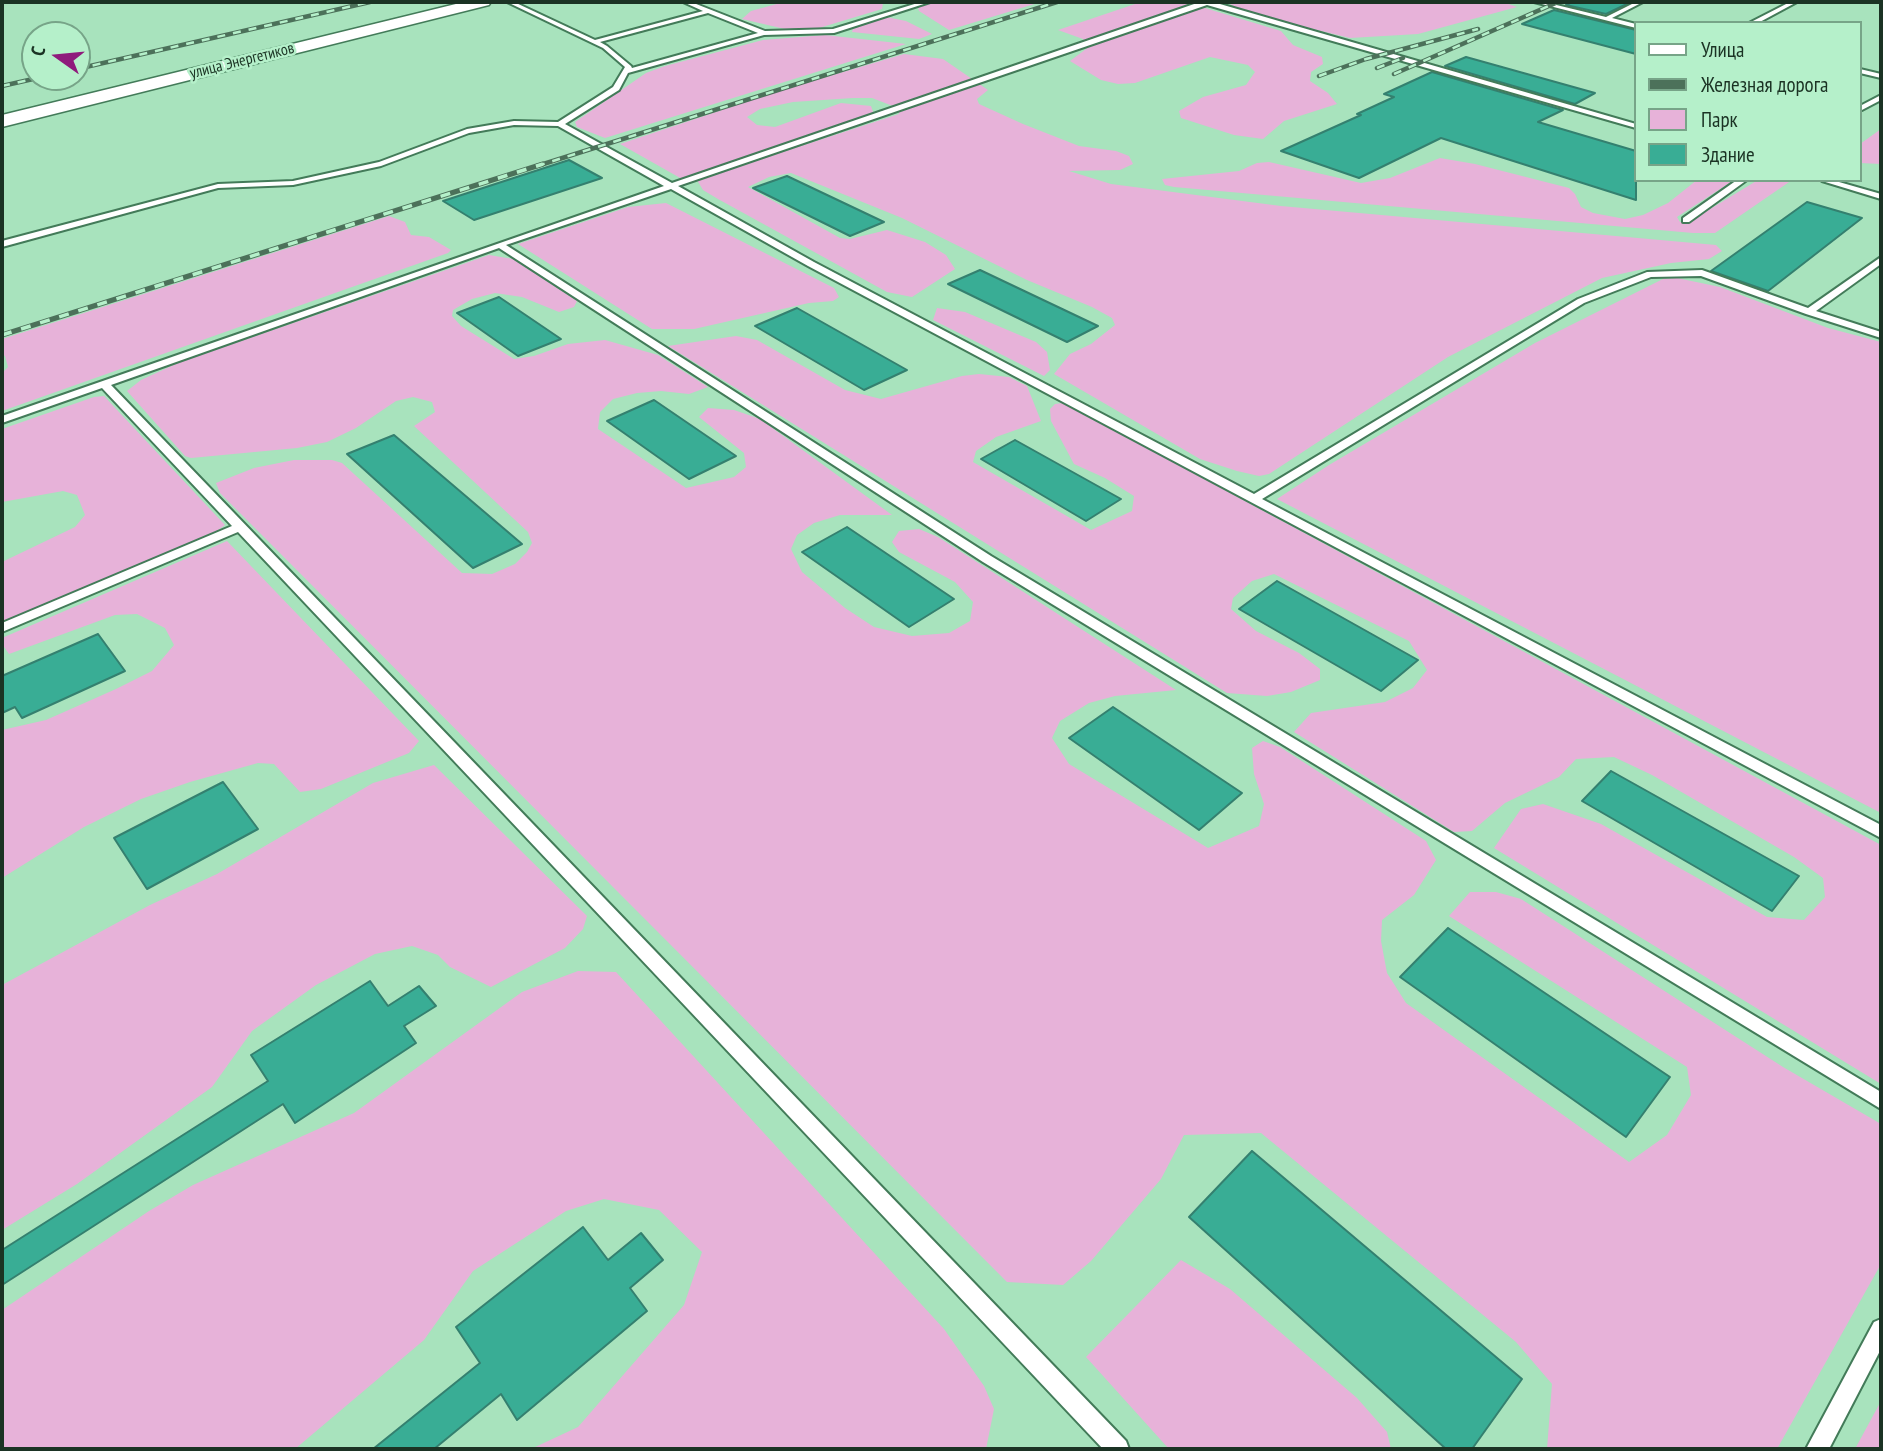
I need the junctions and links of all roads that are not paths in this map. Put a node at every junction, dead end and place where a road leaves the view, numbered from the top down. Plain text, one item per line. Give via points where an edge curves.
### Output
1 (483, 2) edge
2 (509, 2) edge
3 (685, 2) edge
4 (927, 2) edge
5 (1207, 2) edge
6 (1536, 2) edge
7 (1640, 2) edge
8 (1794, 2) edge
9 (709, 11) junction
10 (1606, 19) junction
11 (1756, 21) edge
12 (1634, 26) edge
13 (764, 33) junction
14 (594, 42) junction
15 (1862, 71) edge
16 (626, 72) junction
17 (1881, 76) edge
18 (1880, 98) edge
19 (1862, 108) edge
20 (2, 121) edge
21 (560, 124) junction
22 (1634, 125) edge
23 (1740, 182) edge
24 (1829, 182) edge
25 (671, 186) junction
26 (1881, 197) edge
27 (1686, 220) dead end
28 (2, 244) edge
29 (500, 245) junction
30 (1881, 260) edge
31 (1809, 312) junction
32 (1881, 335) edge
33 (104, 384) junction
34 (2, 420) edge
35 (1255, 498) junction
36 (240, 527) junction
37 (2, 628) edge
38 (1881, 832) edge
39 (1881, 1101) edge
40 (1881, 1329) edge
41 (1118, 1449) edge
42 (1816, 1449) edge

1 - 20 street, улица Энергетиков
2 - 14 lane
3 - 9 lane
4 - 13 lane via 834,31
5 - 22 lane
5 - 25 lane
6 - 10 lane
7 - 10 lane
8 - 11 lane
9 - 13 lane
9 - 14 lane
10 - 12 lane
13 - 16 lane
14 - 16 lane via 629,67
15 - 17 lane
16 - 21 lane via 616,88
18 - 19 lane
21 - 25 lane
21 - 28 lane via 514,123 467,131 381,164 293,183 218,186
23 - 27 lane
24 - 26 lane
25 - 29 lane
25 - 35 lane
29 - 33 lane
29 - 39 lane via 987,559
30 - 31 lane
31 - 32 lane
31 - 35 lane via 1702,273 1650,274 1581,301
33 - 34 lane
33 - 36 lane
35 - 38 lane
36 - 37 lane
36 - 41 lane
40 - 42 lane

